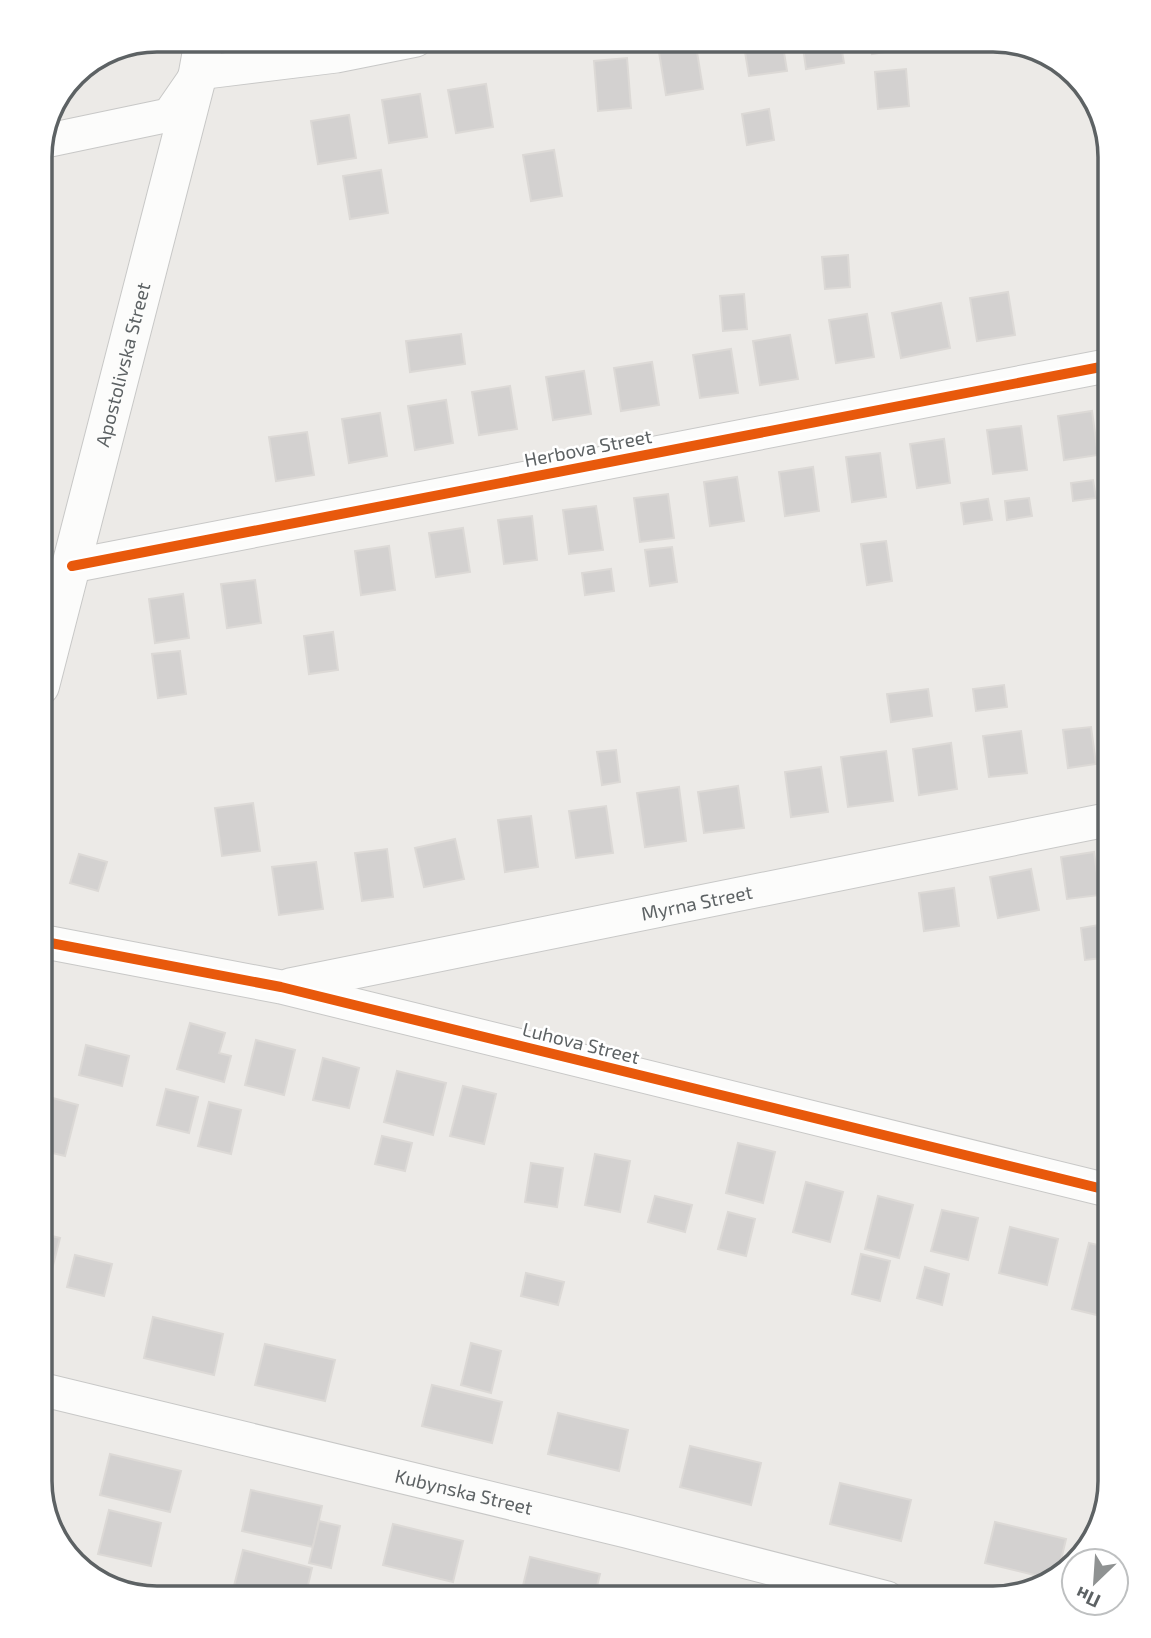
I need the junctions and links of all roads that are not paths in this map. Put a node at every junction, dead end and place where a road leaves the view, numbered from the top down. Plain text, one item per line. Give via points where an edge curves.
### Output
1 (355, 52) edge
2 (201, 57) edge
3 (55, 139) edge
4 (1098, 368) edge
5 (72, 566) junction
6 (53, 639) edge
7 (1098, 822) edge
8 (52, 943) edge
9 (281, 987) junction
10 (1098, 1188) edge
11 (52, 1392) edge
12 (840, 1586) edge

1 - 2 street
2 - 3 street via 169,116
2 - 5 street, Apostolivska Street
4 - 5 street, Herbova Street
5 - 6 street, Apostolivska Street
7 - 9 street, Myrna Street
8 - 9 street, Luhova Street
9 - 10 street, Luhova Street
11 - 12 street, Kubynska Street

